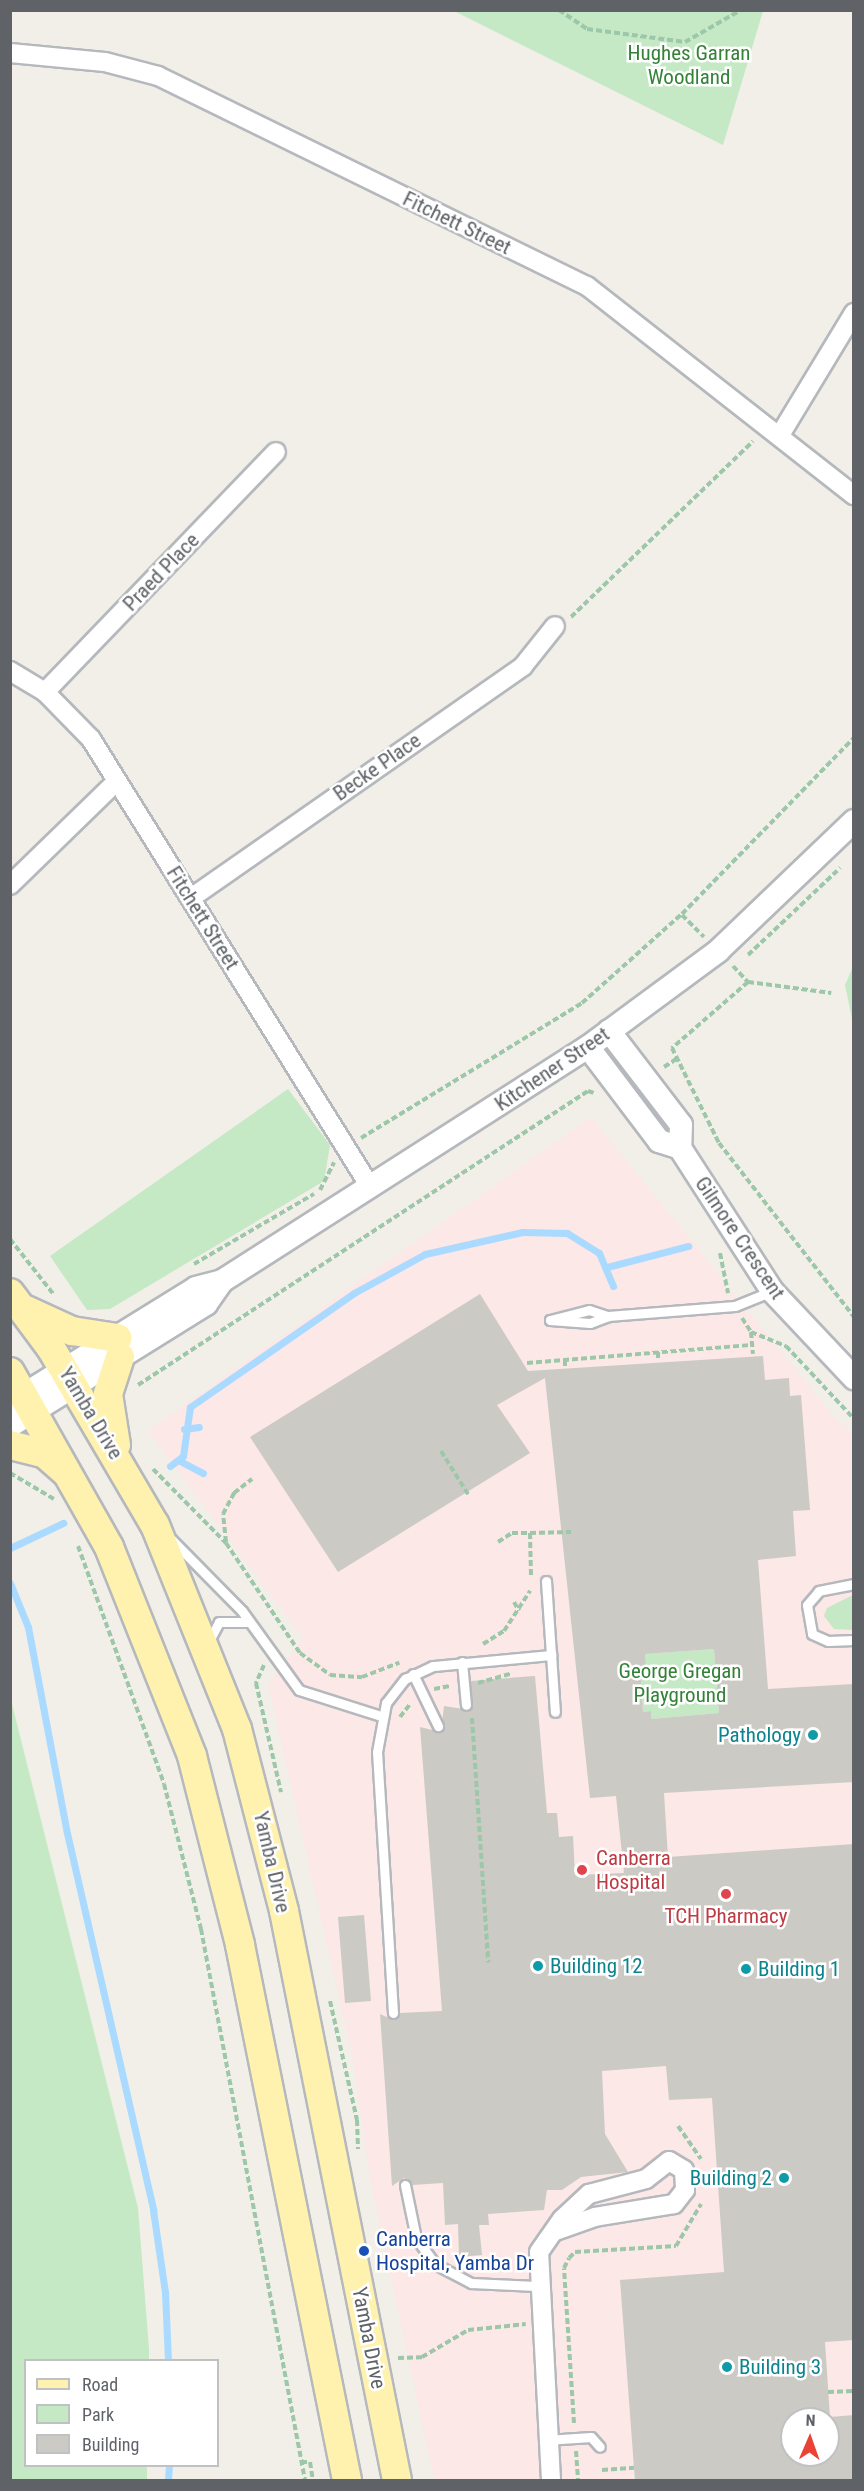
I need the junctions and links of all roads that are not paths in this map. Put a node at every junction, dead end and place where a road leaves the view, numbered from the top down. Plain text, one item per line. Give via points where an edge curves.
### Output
1 (10, 52) edge
2 (854, 312) edge
3 (774, 430) junction
4 (276, 452) dead end
5 (854, 495) edge
6 (555, 626) road end
7 (10, 671) edge
8 (45, 692) junction
9 (117, 781) junction
10 (854, 822) edge
11 (10, 885) edge
12 (191, 898) junction
13 (609, 1031) junction
14 (588, 1047) junction
15 (680, 1148) junction
16 (371, 1188) junction
17 (772, 1291) junction
18 (16, 1300) edge
19 (608, 1316) junction
20 (118, 1348) junction
21 (854, 1377) edge
22 (69, 1378) junction
23 (20, 1395) edge
24 (10, 1426) edge
25 (10, 1445) edge
26 (117, 1453) junction
27 (72, 1477) junction
28 (155, 1525) junction
29 (546, 1581) dead end
30 (854, 1584) edge
31 (246, 1622) junction
32 (854, 1640) edge
33 (211, 1655) junction
34 (551, 1655) junction
35 (462, 1662) junction
36 (413, 1674) junction
37 (469, 1706) road end
38 (555, 1712) dead end
39 (381, 1716) junction
40 (438, 1726) dead end
41 (393, 2013) dead end
42 (405, 2185) dead end
43 (555, 2231) junction
44 (536, 2286) junction
45 (546, 2440) junction
46 (600, 2447) dead end
47 (400, 2474) edge
48 (347, 2481) edge
49 (551, 2481) edge

1 - 3 street, Fitchett Street via 105,62 158,76 566,276 651,331
2 - 3 street
3 - 5 street, Fitchett Street
4 - 8 street, Praed Place
6 - 12 street, Becke Place via 523,666
7 - 8 street, Fitchett Street
8 - 9 street, Fitchett Street via 91,739
9 - 11 street
9 - 12 street, Fitchett Street
10 - 13 street, Kitchener Street via 718,951
12 - 16 street, Fitchett Street
13 - 14 street, Kitchener Street
13 - 15 street, Gilmore Crescent via 681,1125
14 - 15 street, Gilmore Crescent via 659,1141
14 - 16 street, Kitchener Street
15 - 17 street, Gilmore Crescent
16 - 20 street, Kitchener Street via 222,1281 196,1288
17 - 19 lane via 735,1306
17 - 21 street, Gilmore Crescent
18 - 20 main road via 72,1331
18 - 22 main road, Yamba Drive
19 - 19 lane via 590,1323 550,1320 589,1310
20 - 22 street, Kitchener Street
20 - 26 main road via 108,1394
22 - 23 street, Kitchener Street
22 - 26 main road, Yamba Drive
23 - 24 street, Kitchener Street
23 - 27 main road
25 - 27 main road via 45,1454
26 - 28 main road, Yamba Drive
27 - 48 main road via 153,1647 216,1839
28 - 31 lane via 230,1598
28 - 33 main road, Yamba Drive
29 - 34 lane
30 - 32 lane via 819,1591 807,1605 812,1634 828,1641
31 - 33 lane via 214,1625
31 - 39 lane via 307,1695
33 - 47 main road, Yamba Drive via 260,1806 282,1900
34 - 35 lane
34 - 38 lane
35 - 36 lane
35 - 37 lane
36 - 39 lane via 393,1693
36 - 40 lane
39 - 41 lane via 377,1752
42 - 44 lane via 416,2238 435,2264 471,2283
43 - 43 street via 589,2193 635,2184 669,2161 684,2170 686,2186 675,2204 595,2217
43 - 44 street via 539,2252
44 - 45 street
45 - 46 lane via 591,2437
45 - 49 street

